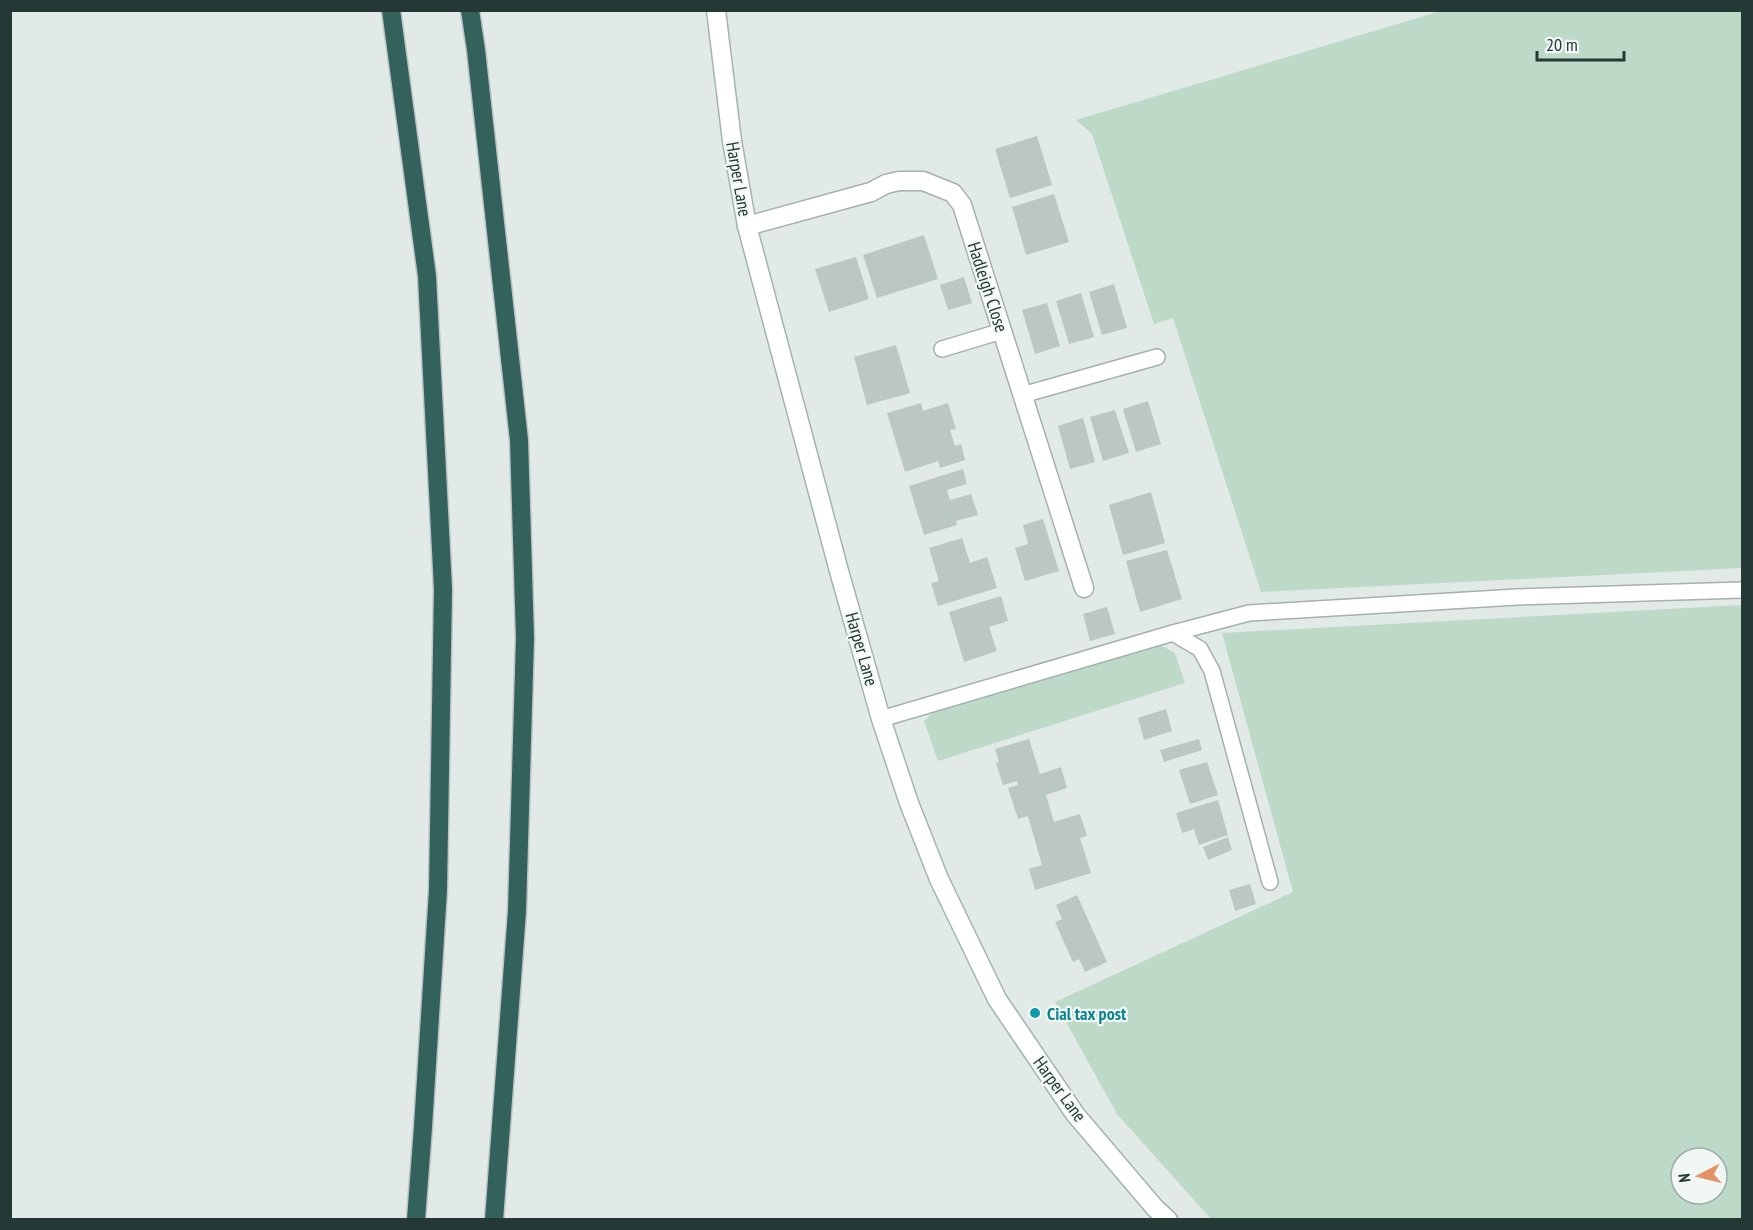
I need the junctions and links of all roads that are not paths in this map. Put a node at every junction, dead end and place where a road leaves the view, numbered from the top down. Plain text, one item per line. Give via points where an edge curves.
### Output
1 (391, 10) edge
2 (470, 10) edge
3 (716, 10) edge
4 (747, 225) junction
5 (1002, 331) junction
6 (942, 349) dead end
7 (1157, 357) dead end
8 (1022, 395) junction
9 (1084, 588) dead end
10 (1743, 590) edge
11 (1173, 633) junction
12 (881, 719) junction
13 (1270, 882) dead end
14 (416, 1220) edge
15 (494, 1220) edge
16 (1168, 1220) edge

1 - 14 highway via 427,276 443,589 438,890
2 - 15 highway via 519,440 525,638 517,911
3 - 4 main road, Harper Lane via 730,130
4 - 5 main road, Hadleigh Close via 899,181 923,181 938,187 952,193 962,205
4 - 12 main road, Harper Lane
5 - 6 lane
5 - 8 main road, Hadleigh Close
7 - 8 lane
8 - 9 main road, Hadleigh Close
10 - 11 lane via 1518,597 1249,613
11 - 12 lane
11 - 13 lane via 1200,649 1212,671
12 - 16 main road, Harper Lane via 939,879 997,999 1075,1114

